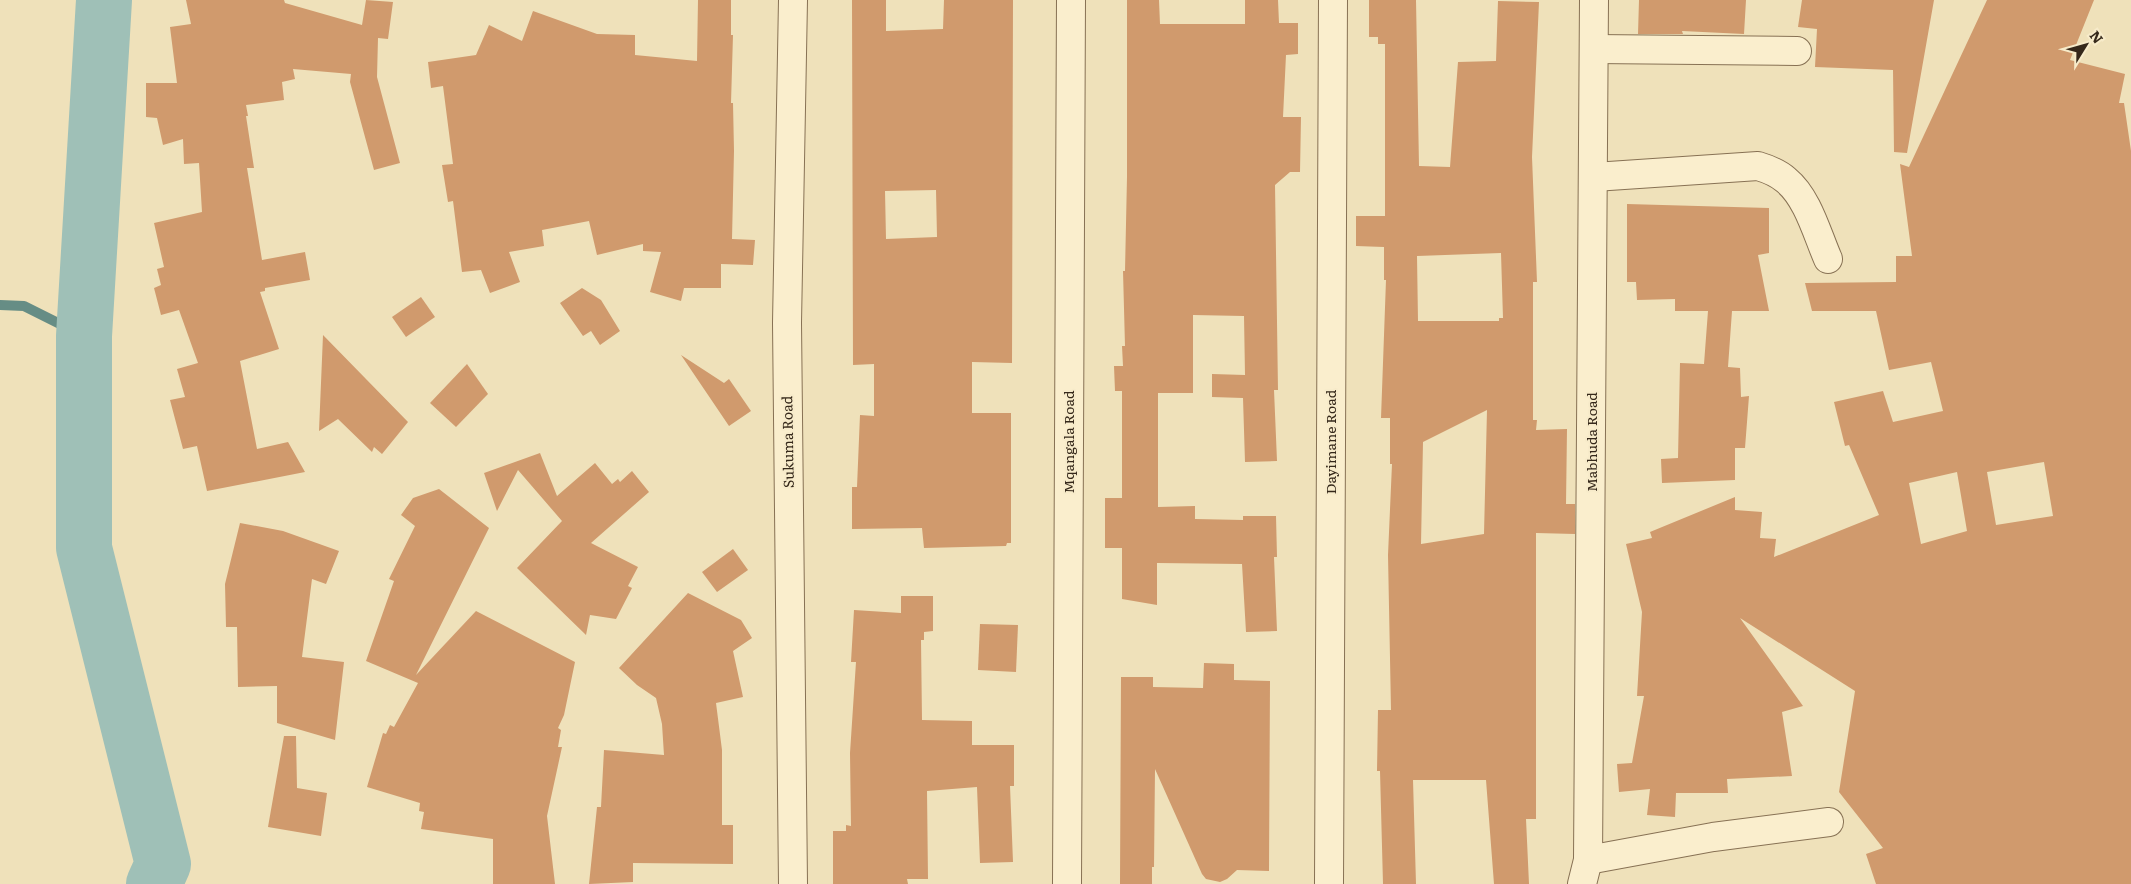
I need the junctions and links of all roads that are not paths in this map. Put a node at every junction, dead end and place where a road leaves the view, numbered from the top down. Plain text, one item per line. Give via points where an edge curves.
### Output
1 (793, 0) edge
2 (1071, 0) edge
3 (1333, 0) edge
4 (1594, 0) edge
5 (1594, 49) junction
6 (1797, 51) dead end
7 (1594, 177) junction
8 (1828, 259) dead end
9 (1829, 822) dead end
10 (1585, 872) edge
11 (793, 884) edge
12 (1067, 884) edge
13 (1329, 884) edge

1 - 11 street, Sukuma Road via 787,323
2 - 12 street, Mqangala Road
3 - 13 street, Dayimane Road
4 - 5 street, Mabhuda Road
5 - 6 street
5 - 7 street, Mabhuda Road
7 - 8 street via 1758,166 1787,180 1802,199
7 - 10 street, Mabhuda Road
9 - 10 street via 1713,837

